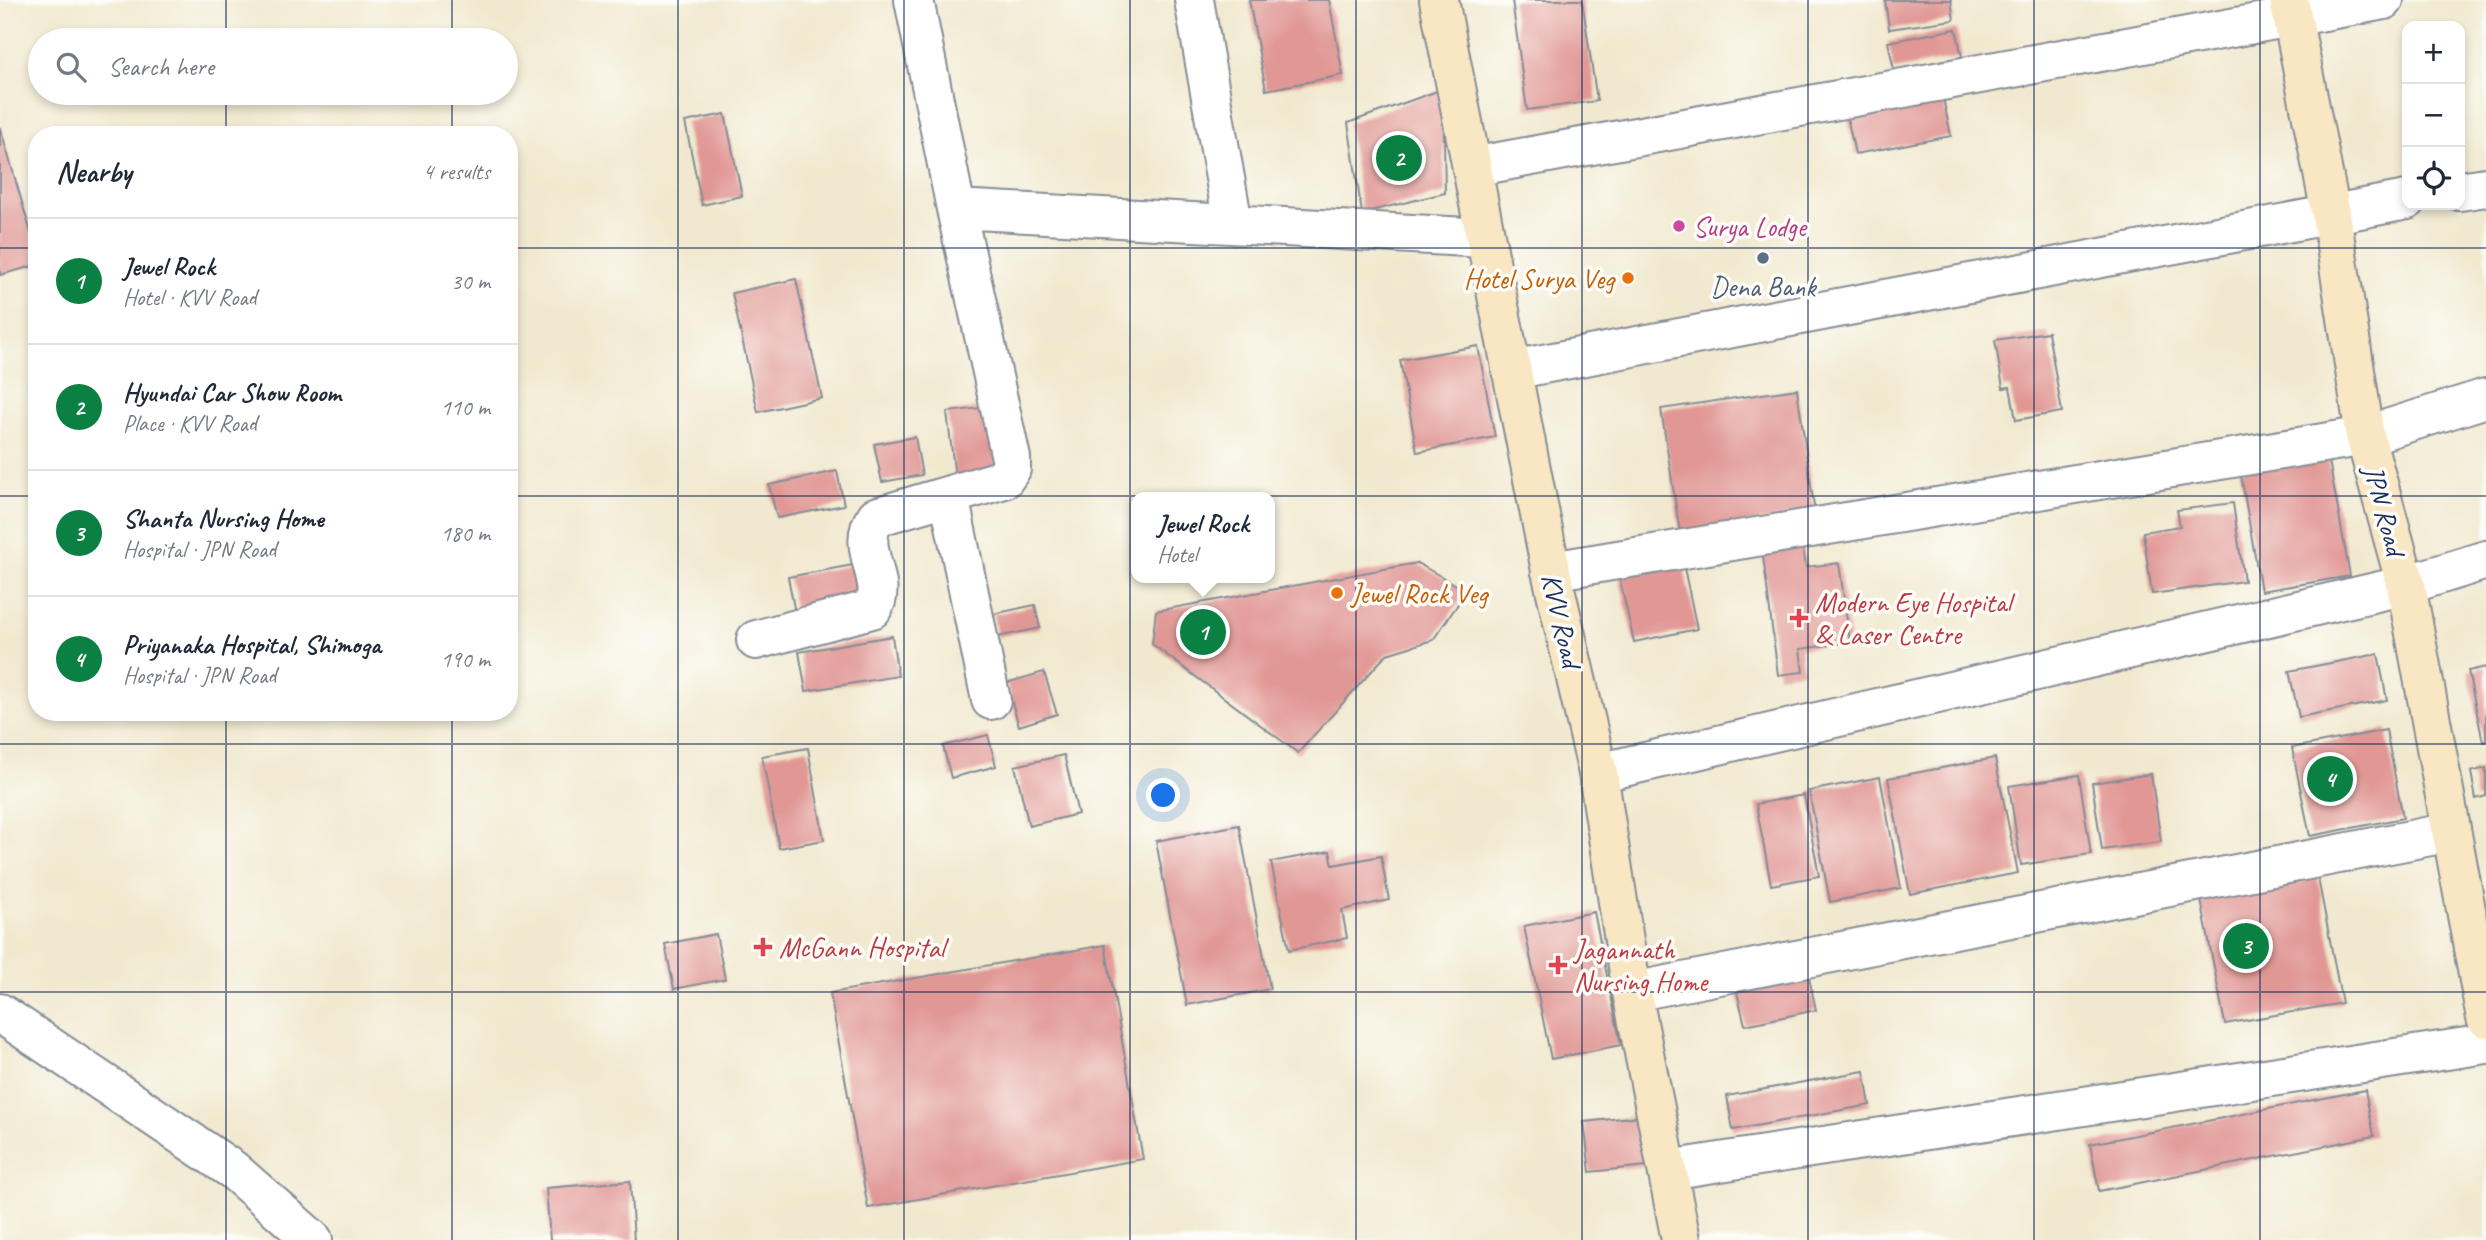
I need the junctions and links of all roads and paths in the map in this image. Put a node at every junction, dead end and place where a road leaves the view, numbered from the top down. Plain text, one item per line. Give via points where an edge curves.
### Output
1 (914, 0) edge
2 (1194, 0) edge
3 (1439, 0) edge
4 (2384, 0) edge
5 (2290, 9) edge
6 (1472, 167) junction
7 (2486, 187) edge
8 (2465, 190) edge
9 (2402, 202) edge
10 (956, 209) junction
11 (2331, 214) junction
12 (1233, 224) junction
13 (1485, 238) junction
14 (1511, 370) junction
15 (2486, 398) edge
16 (2365, 436) junction
17 (949, 496) junction
18 (2486, 560) edge
19 (1551, 571) junction
20 (2406, 585) junction
21 (757, 640) dead end
22 (991, 700) dead end
23 (1598, 773) junction
24 (2451, 832) junction
25 (1632, 992) junction
26 (0, 1013) edge
27 (2486, 1018) edge
28 (2486, 1044) edge
29 (1668, 1170) junction
30 (313, 1240) edge
31 (1681, 1240) edge

1 - 10 street
2 - 12 street
3 - 6 main road, KVV Road
4 - 5 street
5 - 6 street
5 - 11 main road, JPN Road
6 - 13 main road, KVV Road
7 - 8 street
9 - 11 street
10 - 12 street
10 - 17 street via 1011,469 1004,479
11 - 14 street
11 - 16 main road, JPN Road
12 - 13 street
13 - 14 main road, KVV Road
14 - 19 main road, KVV Road
15 - 16 street
16 - 19 street
16 - 20 main road, JPN Road
17 - 21 street via 876,517 867,542 879,597 872,609
17 - 22 street
18 - 20 street
19 - 23 main road, KVV Road
20 - 23 street
20 - 24 main road, JPN Road
23 - 25 main road, KVV Road
24 - 25 street
24 - 27 main road, JPN Road
25 - 29 main road, KVV Road
26 - 30 street via 233,1170
28 - 29 street
29 - 31 main road, KVV Road

